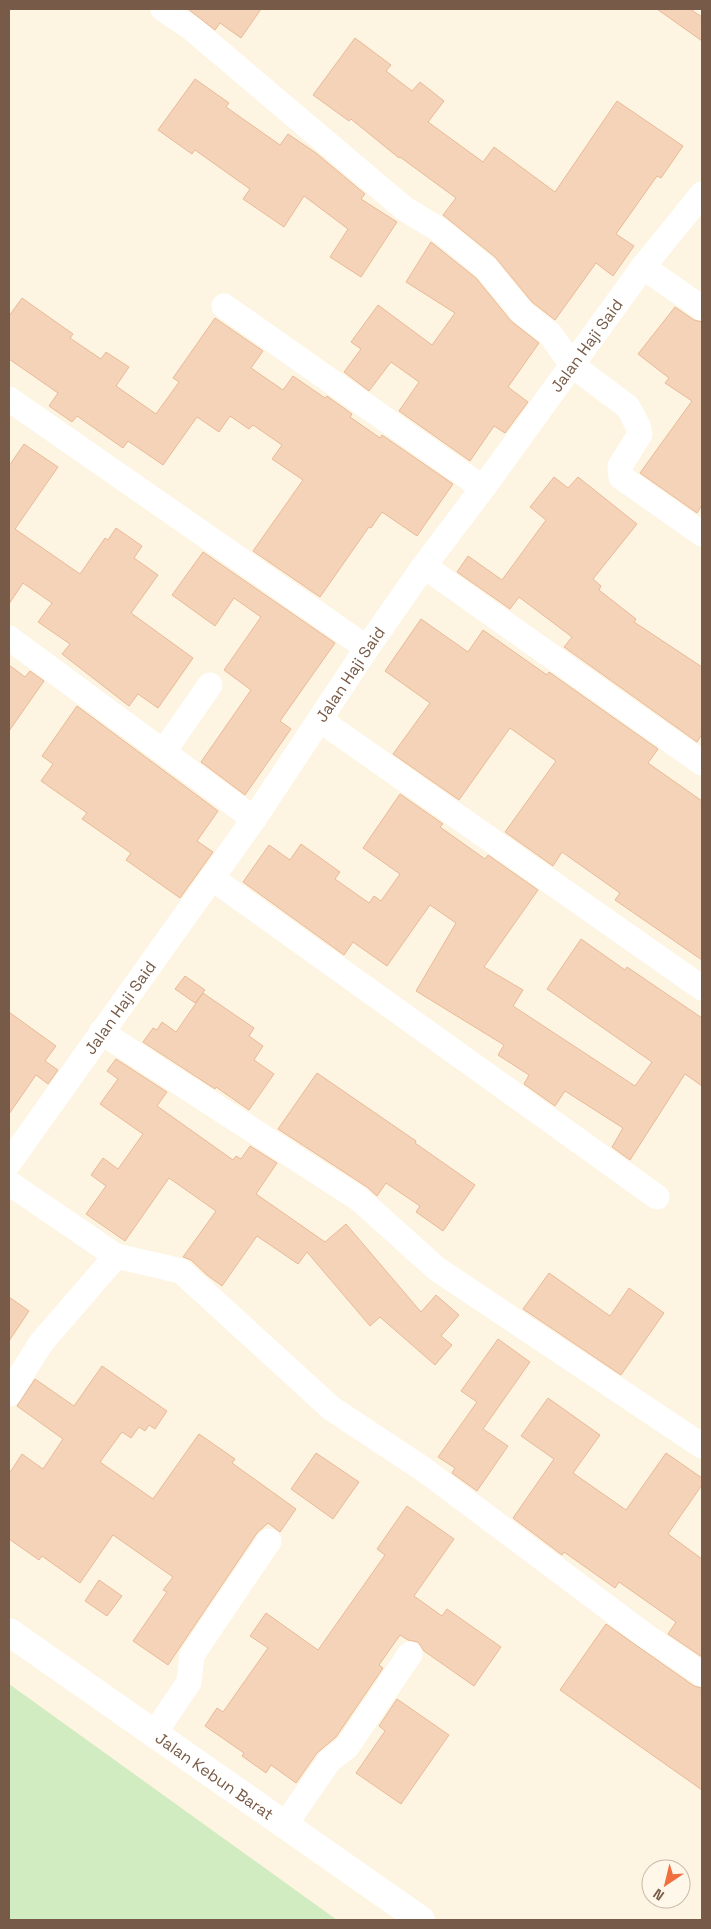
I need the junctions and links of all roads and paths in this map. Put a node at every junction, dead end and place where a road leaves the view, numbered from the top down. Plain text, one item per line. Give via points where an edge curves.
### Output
1 (163, 9) edge
2 (702, 194) edge
3 (643, 267) junction
4 (224, 306) dead end
5 (702, 308) edge
6 (572, 365) junction
7 (9, 399) edge
8 (483, 488) junction
9 (702, 534) edge
10 (424, 566) junction
11 (9, 638) edge
12 (367, 648) junction
13 (210, 685) dead end
14 (320, 720) junction
15 (164, 751) junction
16 (702, 763) edge
17 (254, 819) junction
18 (212, 878) junction
19 (702, 988) edge
20 (101, 1032) junction
21 (18, 1131) edge
22 (9, 1163) edge
23 (9, 1183) edge
24 (657, 1197) dead end
25 (116, 1256) junction
26 (9, 1394) edge
27 (702, 1446) edge
28 (269, 1541) dead end
29 (9, 1632) edge
30 (410, 1654) dead end
31 (702, 1674) edge
32 (154, 1734) junction
33 (285, 1826) junction
34 (421, 1920) edge

1 - 6 street via 191,28 405,209 438,229 486,268 522,312 551,335
2 - 3 street, Jalan Haji Said
3 - 5 street
3 - 6 street, Jalan Haji Said
4 - 8 street
6 - 8 street, Jalan Haji Said
6 - 9 street via 628,407 638,426 640,434 620,466 621,477
7 - 12 street
8 - 10 street, Jalan Haji Said
10 - 12 street, Jalan Haji Said
10 - 16 street
11 - 15 street
12 - 14 street, Jalan Haji Said
13 - 15 street
14 - 17 street, Jalan Haji Said
14 - 19 street
15 - 17 street
17 - 18 street, Jalan Haji Said
18 - 20 street, Jalan Haji Said
18 - 24 street
20 - 21 street, Jalan Haji Said
20 - 27 street via 359,1199 437,1269
21 - 22 street, Jalan Haji Said
23 - 25 street
25 - 26 street via 41,1343
25 - 31 street via 181,1271 330,1408 423,1468 646,1636
28 - 32 street via 192,1655 189,1682
29 - 32 main road, Jalan Kebun Barat
30 - 33 street via 347,1747 329,1761
32 - 33 main road, Jalan Kebun Barat
33 - 34 main road, Jalan Kebun Barat

